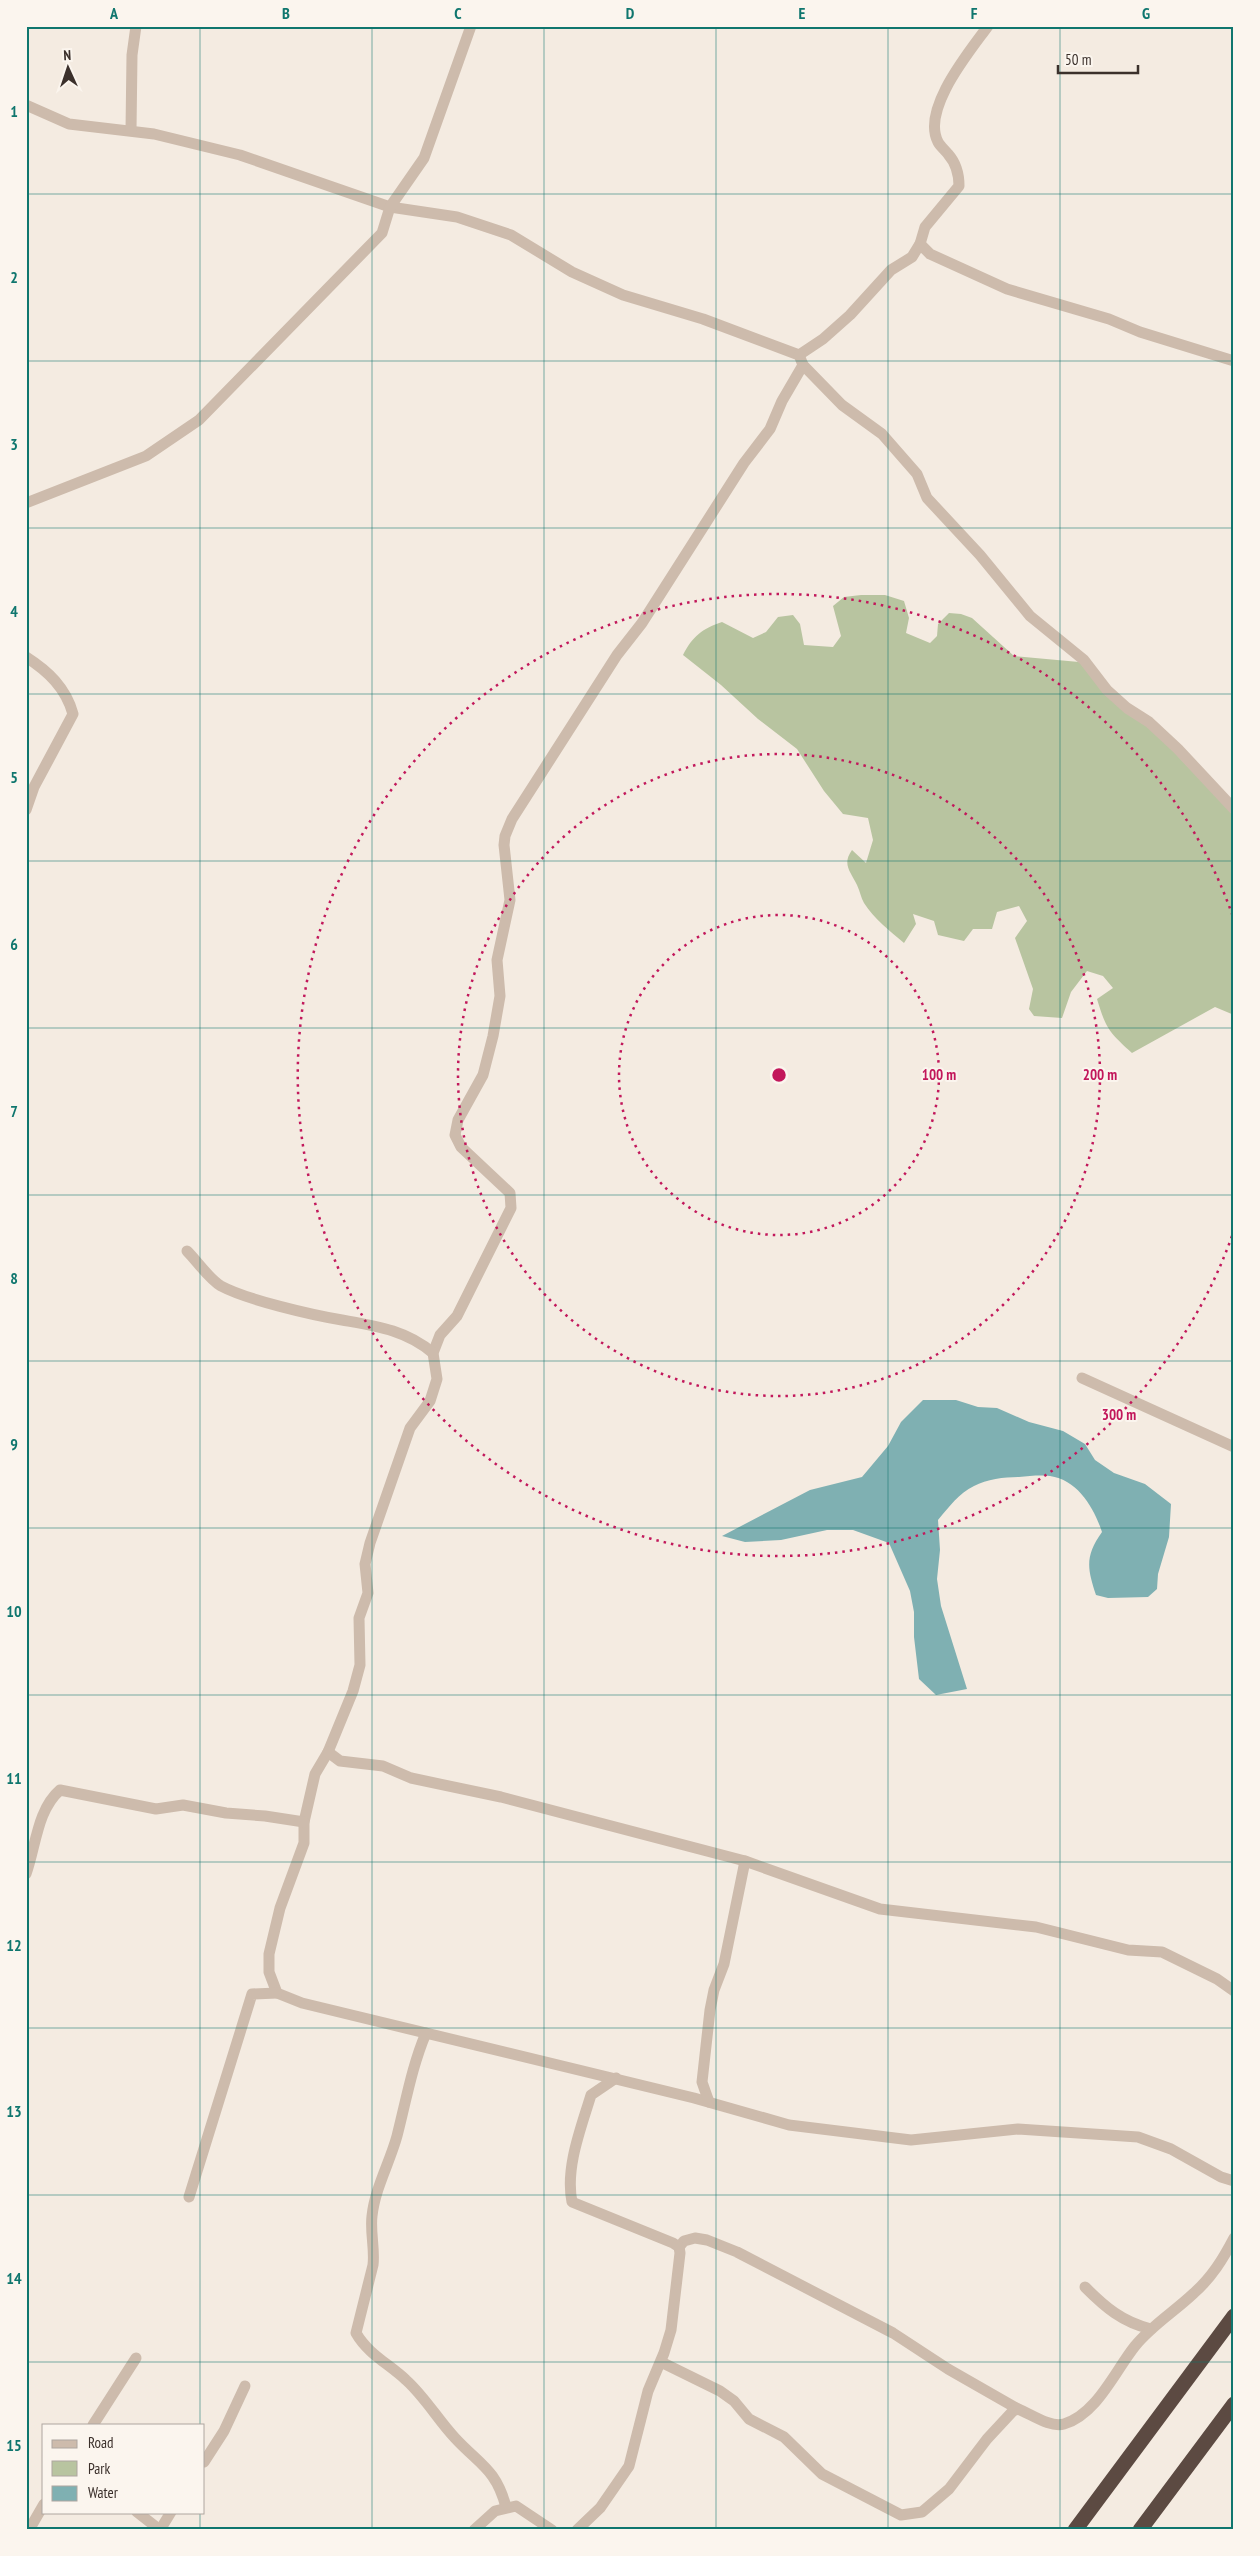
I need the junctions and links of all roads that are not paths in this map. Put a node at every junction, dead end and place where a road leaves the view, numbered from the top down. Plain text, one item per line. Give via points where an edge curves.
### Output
1 (136, 26) edge
2 (470, 26) edge
3 (988, 26) edge
4 (26, 105) edge
5 (132, 130) junction
6 (390, 207) junction
7 (920, 244) junction
8 (801, 360) junction
9 (1234, 361) edge
10 (26, 503) edge
11 (26, 657) edge
12 (1234, 809) edge
13 (26, 810) edge
14 (187, 1250) dead end
15 (433, 1353) junction
16 (1082, 1378) dead end
17 (1234, 1447) edge
18 (328, 1752) junction
19 (304, 1822) junction
20 (744, 1861) junction
21 (26, 1874) edge
22 (1234, 1991) edge
23 (277, 1993) junction
24 (426, 2033) junction
25 (616, 2078) junction
26 (709, 2102) junction
27 (1234, 2181) edge
28 (189, 2197) dead end
29 (1234, 2238) edge
30 (679, 2247) junction
31 (1085, 2287) dead end
32 (1234, 2316) edge
33 (1151, 2328) junction
34 (136, 2358) dead end
35 (661, 2362) junction
36 (245, 2386) dead end
37 (1234, 2404) edge
38 (1018, 2408) junction
39 (93, 2424) edge
40 (205, 2460) edge
41 (42, 2507) edge
42 (506, 2507) junction
43 (140, 2514) edge
44 (170, 2514) edge
45 (29, 2530) edge
46 (160, 2530) edge
47 (474, 2530) edge
48 (552, 2530) edge
49 (577, 2530) edge
50 (1075, 2530) edge
51 (1140, 2530) edge

1 - 5 street via 132,55
2 - 6 street via 424,158
3 - 7 street via 962,59 941,101 934,124 938,142 952,158 959,173 959,186 925,227
4 - 5 street via 68,124
5 - 6 street via 240,155
6 - 8 street via 457,217 511,235 572,272 623,295 703,319
6 - 10 street via 382,233 199,420 146,456
7 - 8 street via 912,256 891,270 850,315
7 - 9 street via 930,254 1007,289
8 - 12 street via 842,405 882,434 917,474 927,498 1030,616 1084,660 1107,690 1127,708 1171,742
8 - 15 street via 770,429 744,463 642,624 617,655 507,829 504,845 510,900 497,960 498,1010 484,1075 458,1120 455,1135 461,1147 510,1193 511,1208 457,1316 440,1335
11 - 13 street via 47,670 69,700 73,714 34,787
14 - 15 street via 220,1286 311,1313 384,1327 408,1336
15 - 18 street via 437,1379 430,1401 410,1428 370,1543 365,1564 368,1593 359,1618 360,1665
16 - 17 street
18 - 19 street via 315,1774
18 - 20 street via 340,1761 383,1766 411,1778
19 - 21 street via 184,1805 156,1809 60,1790 48,1800
19 - 23 street via 304,1843 280,1908 269,1954 269,1972
20 - 22 street via 880,1909 1036,1927 1128,1950 1162,1952 1217,1978
20 - 26 street via 724,1964 710,2010 702,2082
23 - 24 street via 302,2003
23 - 28 street via 252,1994
24 - 25 street
24 - 42 street via 375,2202 373,2265 356,2333 370,2352 407,2381 456,2440 492,2472
25 - 26 street
25 - 30 street via 591,2095 572,2170 569,2188 572,2202
26 - 27 street via 789,2125 911,2140 1018,2129 1138,2137 1171,2149
29 - 33 street via 1217,2269 1195,2293
30 - 35 street via 670,2330
30 - 38 street via 684,2240 696,2238 736,2252 893,2333 948,2369
31 - 33 street via 1115,2314 1138,2326
32 - 50 highway
33 - 38 street via 1090,2407 1078,2417 1058,2425
34 - 39 street
35 - 38 street via 720,2391 734,2401 749,2419 784,2437 822,2474 901,2515 922,2512 949,2489 1004,2418
35 - 49 street via 648,2391 630,2466 600,2508
36 - 40 street via 224,2431
37 - 51 highway
41 - 45 street
42 - 47 street via 495,2511
42 - 48 street via 516,2506
43 - 46 street
44 - 46 street

